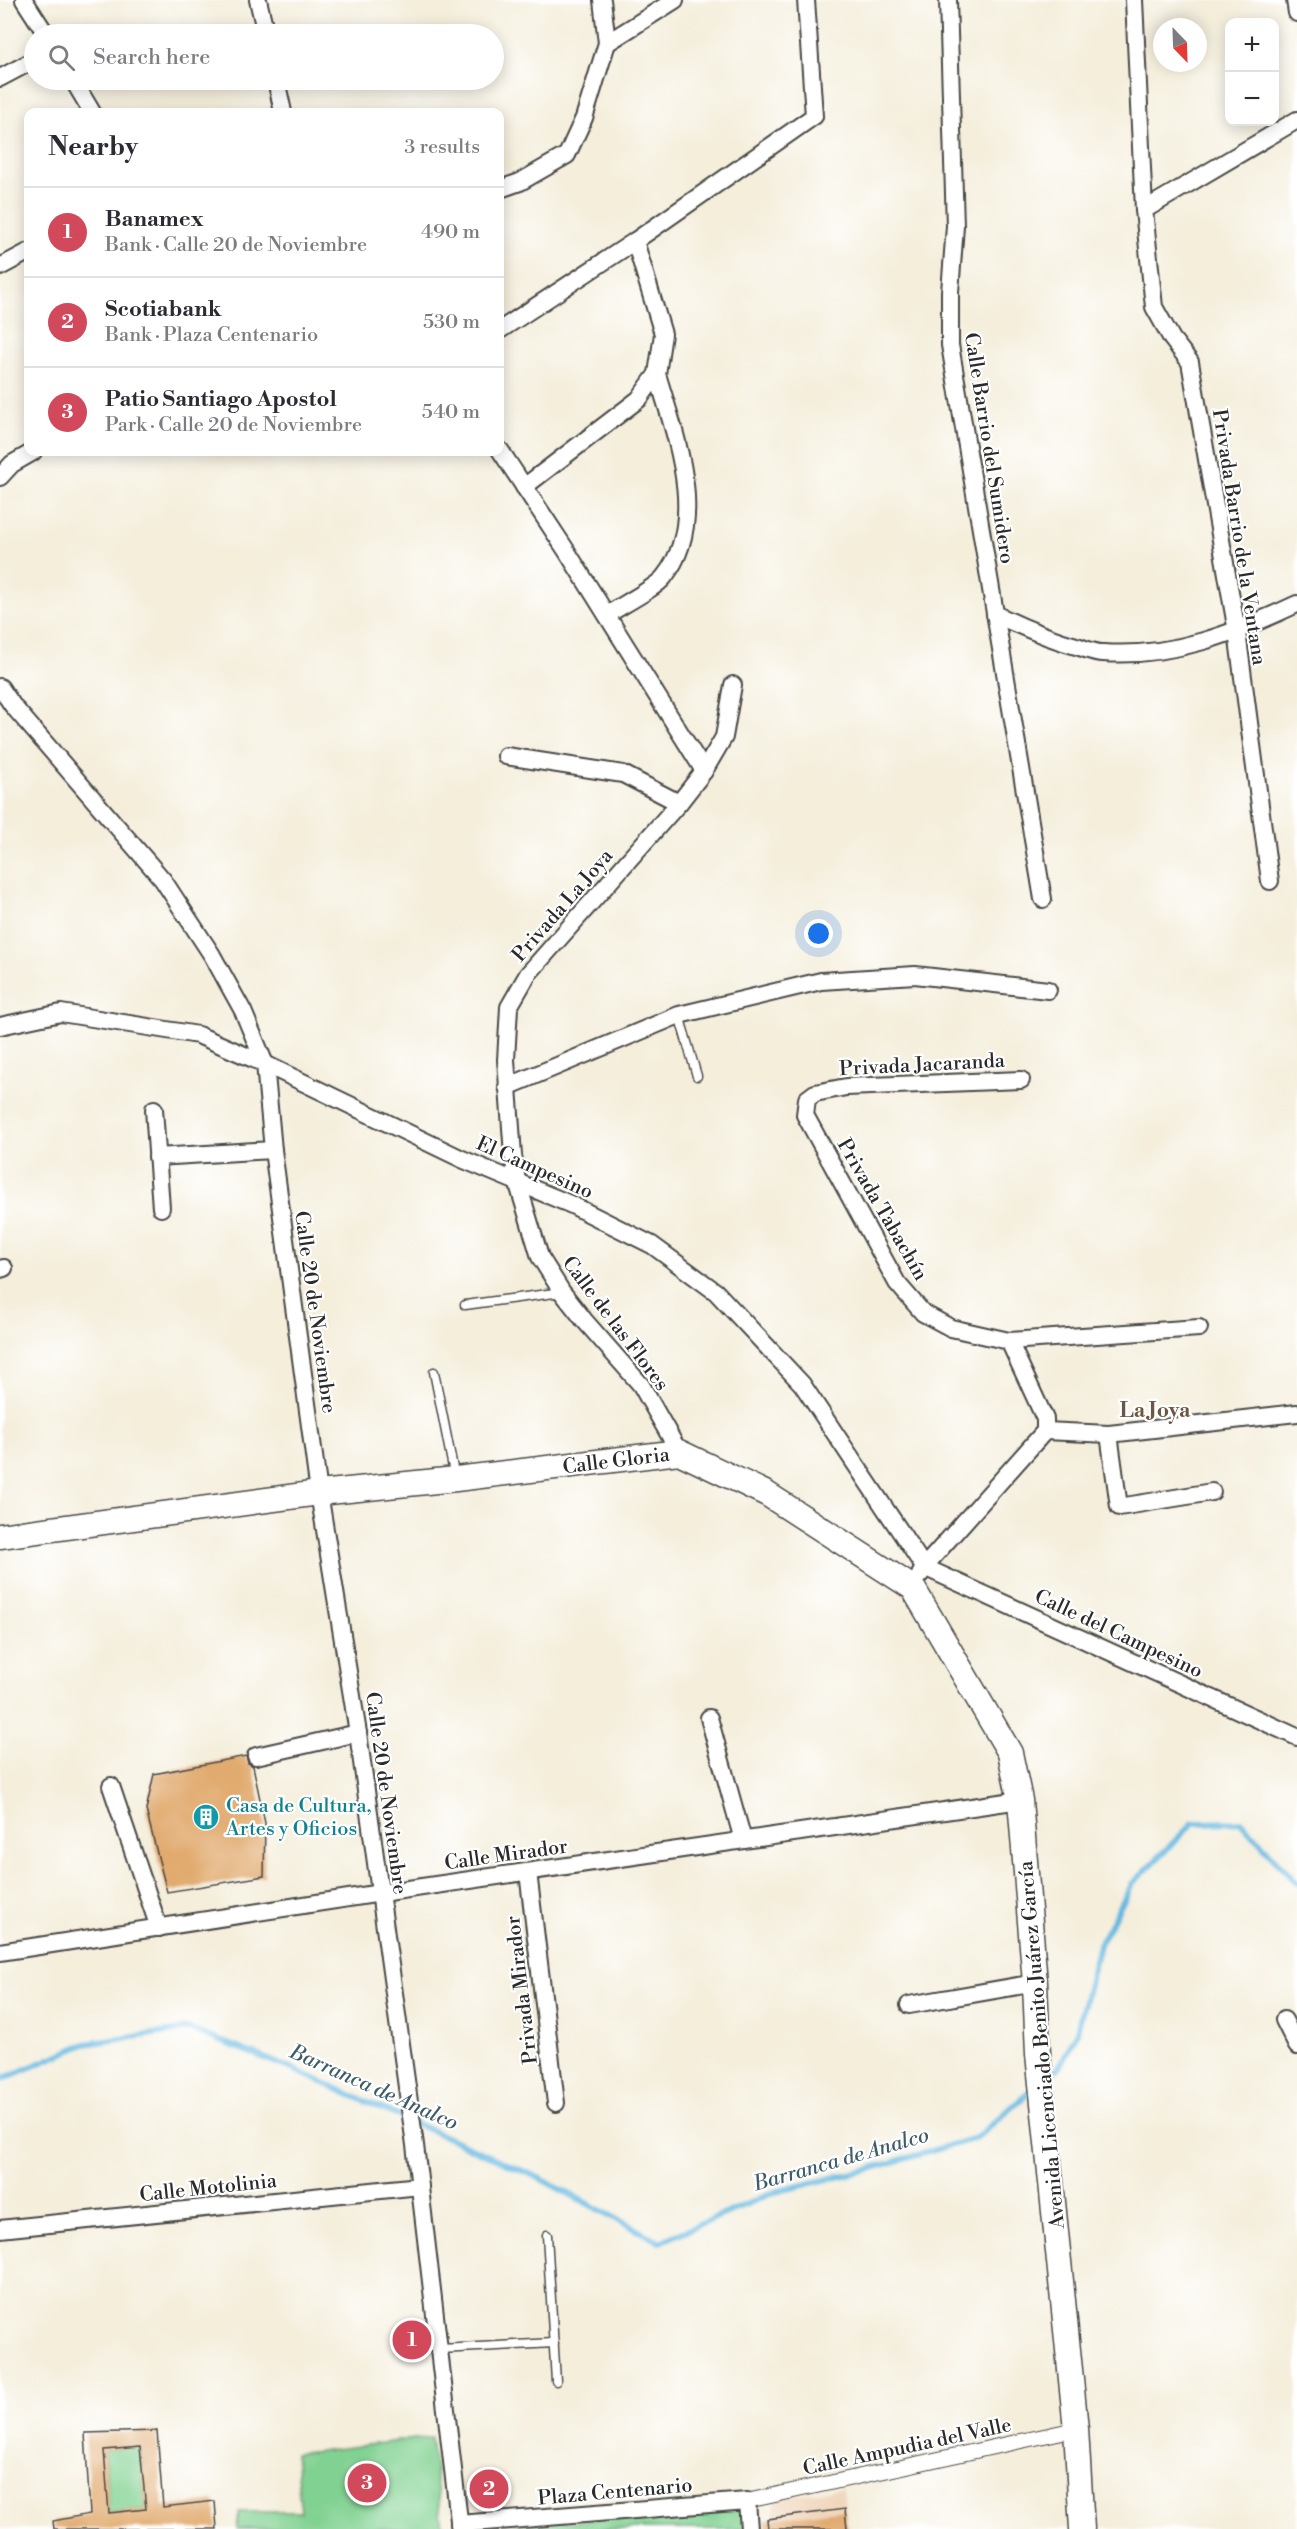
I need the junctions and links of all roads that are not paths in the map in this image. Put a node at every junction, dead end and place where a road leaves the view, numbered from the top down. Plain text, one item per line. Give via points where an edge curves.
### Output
1 (24, 0) edge
2 (258, 0) edge
3 (602, 0) edge
4 (675, 0) edge
5 (806, 0) edge
6 (948, 0) edge
7 (1134, 0) edge
8 (1295, 0) edge
9 (1297, 13) edge
10 (40, 24) edge
11 (264, 24) edge
12 (607, 43) junction
13 (24, 65) edge
14 (0, 78) edge
15 (79, 90) edge
16 (278, 90) edge
17 (90, 108) edge
18 (282, 108) edge
19 (1297, 120) edge
20 (504, 188) edge
21 (1144, 210) junction
22 (634, 241) junction
23 (24, 254) edge
24 (0, 267) edge
25 (504, 327) edge
26 (657, 374) junction
27 (26, 456) edge
28 (504, 456) edge
29 (0, 477) edge
30 (524, 487) junction
31 (1297, 604) edge
32 (995, 614) junction
33 (606, 615) junction
34 (1237, 632) junction
35 (733, 685) dead end
36 (0, 687) edge
37 (506, 756) dead end
38 (704, 771) junction
39 (679, 803) junction
40 (1270, 881) dead end
41 (1042, 898) dead end
42 (1048, 990) dead end
43 (679, 1015) junction
44 (0, 1026) edge
45 (265, 1064) junction
46 (698, 1076) dead end
47 (1021, 1080) dead end
48 (507, 1087) junction
49 (154, 1109) dead end
50 (805, 1115) joint
51 (273, 1150) junction
52 (157, 1157) junction
53 (517, 1181) junction
54 (161, 1208) dead end
55 (562, 1292) junction
56 (465, 1305) dead end
57 (1199, 1328) dead end
58 (1010, 1341) junction
59 (434, 1372) dead end
60 (1297, 1413) edge
61 (1045, 1431) junction
62 (1109, 1434) junction
63 (679, 1452) junction
64 (456, 1479) junction
65 (1212, 1492) dead end
66 (319, 1493) junction
67 (0, 1536) edge
68 (918, 1577) junction
69 (709, 1718) dead end
70 (358, 1732) junction
71 (1297, 1737) edge
72 (256, 1756) dead end
73 (111, 1786) dead end
74 (1020, 1800) junction
75 (743, 1840) junction
76 (528, 1872) junction
77 (381, 1893) junction
78 (159, 1928) junction
79 (0, 1952) edge
80 (1035, 1983) junction
81 (909, 2005) dead end
82 (1284, 2020) dead end
83 (1297, 2046) edge
84 (555, 2103) dead end
85 (420, 2186) junction
86 (0, 2229) edge
87 (547, 2235) dead end
88 (554, 2343) junction
89 (440, 2349) junction
90 (556, 2381) dead end
91 (1076, 2429) junction
92 (747, 2501) junction
93 (460, 2527) edge
94 (748, 2529) edge
95 (1082, 2529) edge

1 - 10 street
2 - 11 street
3 - 12 street
4 - 12 street
5 - 22 street via 814,116
6 - 32 street, Calle Barrio del Sumidero via 955,226 950,345
7 - 21 street, Privada Barrio de la Ventana
8 - 9 street
12 - 20 street via 584,118 567,155
13 - 14 street
15 - 17 street
16 - 18 street
19 - 21 street
21 - 34 street, Privada Barrio de la Ventana via 1154,307 1190,362
22 - 25 street
22 - 26 street via 663,334
23 - 24 street
26 - 30 street via 639,399
26 - 33 street via 682,462 687,516 679,553 663,579
27 - 29 street
28 - 30 street
30 - 33 street
31 - 34 street
32 - 34 street via 1038,635 1101,653 1161,651
32 - 41 street, Calle Barrio del Sumidero
33 - 38 street
34 - 40 street, Privada Barrio de la Ventana
35 - 38 street, Privada La Joya via 723,738
36 - 45 street, Calle 20 de Noviembre via 163,880 212,955 243,1011
37 - 39 street via 623,774
38 - 39 street, Privada La Joya
39 - 48 street, Privada La Joya via 528,974 509,1007
42 - 43 street via 915,975 821,981
43 - 46 lane
43 - 48 street
44 - 45 street, El Campesino via 61,1013 198,1035
45 - 51 street, Calle 20 de Noviembre
45 - 53 street, El Campesino via 462,1159
47 - 50 street, Privada Jacaranda via 846,1087 815,1093 807,1099
48 - 53 street, Privada La Joya
49 - 52 street
50 - 58 street, Privada Tabachín via 897,1283 923,1312 951,1328
51 - 52 street
51 - 66 street, Calle 20 de Noviembre
52 - 54 street
53 - 55 street, Calle de las Flores via 540,1257
53 - 68 street, El Campesino via 651,1245 716,1292 802,1384
55 - 56 lane
55 - 63 street, Calle de las Flores via 641,1385
57 - 58 street, Privada Tabachín
58 - 61 street via 1045,1419
59 - 64 lane
60 - 62 street
61 - 62 street
61 - 68 street
62 - 65 street via 1119,1507
63 - 64 main road, Calle Gloria
63 - 68 main road, Calle Gloria via 766,1494
64 - 66 main road, Calle Gloria
66 - 67 main road, Calle Gloria
66 - 70 street, Calle 20 de Noviembre
68 - 71 street, Calle del Campesino
68 - 74 main road, Avenida Licenciado Benito Juárez García via 1010,1753
69 - 75 street
70 - 72 street
70 - 77 street, Calle 20 de Noviembre
73 - 78 street
74 - 75 street, Calle Mirador
74 - 80 main road, Avenida Licenciado Benito Juárez García
75 - 76 street, Calle Mirador
76 - 77 street, Calle Mirador
76 - 84 street, Privada Mirador
77 - 78 street, Calle Mirador
77 - 85 street, Calle 20 de Noviembre
78 - 79 street, Calle Mirador
80 - 81 street
80 - 91 main road, Avenida Licenciado Benito Juárez García via 1038,2054
82 - 83 street
85 - 86 street, Calle Motolinia
85 - 89 street, Calle 20 de Noviembre
87 - 88 lane
88 - 89 lane
88 - 90 lane
89 - 93 street, Calle 20 de Noviembre
91 - 92 street, Calle Ampudia del Valle
91 - 95 main road, Avenida Licenciado Benito Juárez García
92 - 93 street, Plaza Centenario
92 - 94 street

